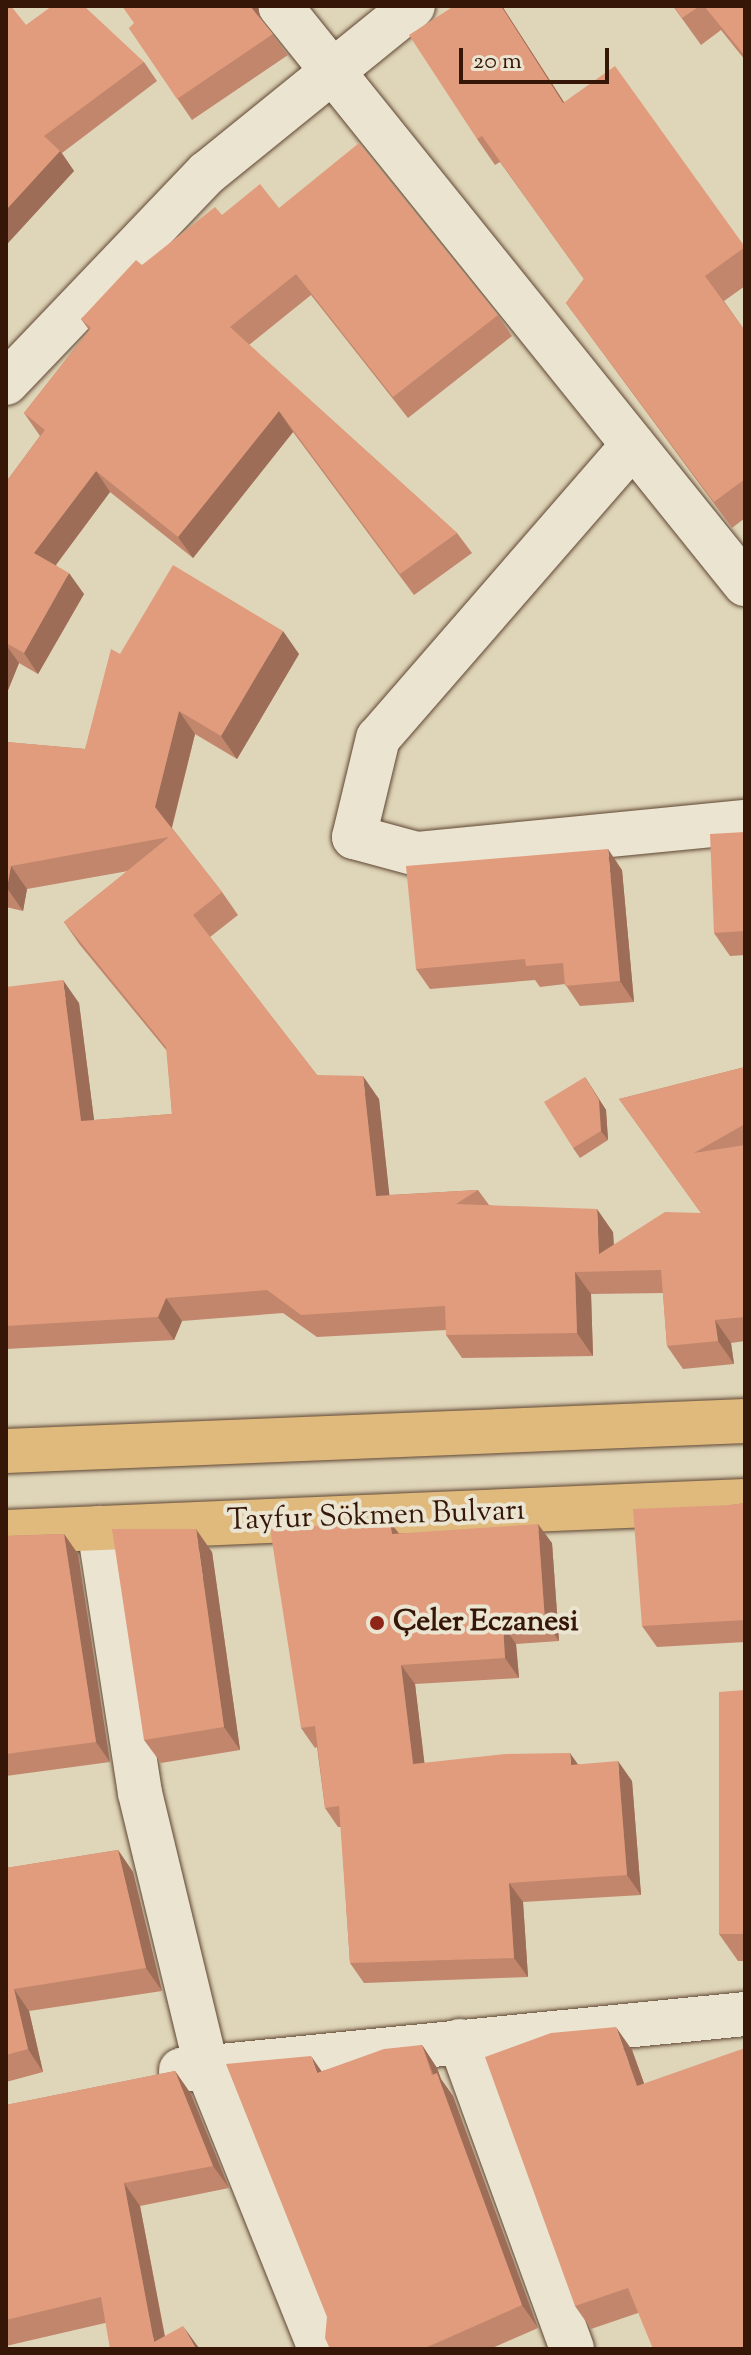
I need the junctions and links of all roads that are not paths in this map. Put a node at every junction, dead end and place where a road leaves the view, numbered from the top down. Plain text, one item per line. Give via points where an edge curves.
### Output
1 (280, 6) edge
2 (413, 6) edge
3 (333, 70) junction
4 (6, 383) edge
5 (633, 445) junction
6 (745, 584) edge
7 (745, 822) edge
8 (745, 1421) edge
9 (6, 1451) edge
10 (745, 1501) edge
11 (99, 1528) junction
12 (6, 1532) edge
13 (745, 2014) edge
14 (460, 2041) junction
15 (206, 2065) junction
16 (144, 2077) edge
17 (320, 2349) edge
18 (572, 2349) edge

1 - 3 street
2 - 3 street
3 - 4 street via 207,173
3 - 5 street
5 - 6 street
5 - 7 street via 378,738 354,837 417,854
8 - 9 main road
10 - 11 main road, Tayfur Sökmen Bulvarı
11 - 12 main road, Tayfur Sökmen Bulvarı
11 - 15 street via 140,1793
13 - 14 street
14 - 15 street
14 - 18 street
15 - 16 street
15 - 17 street

